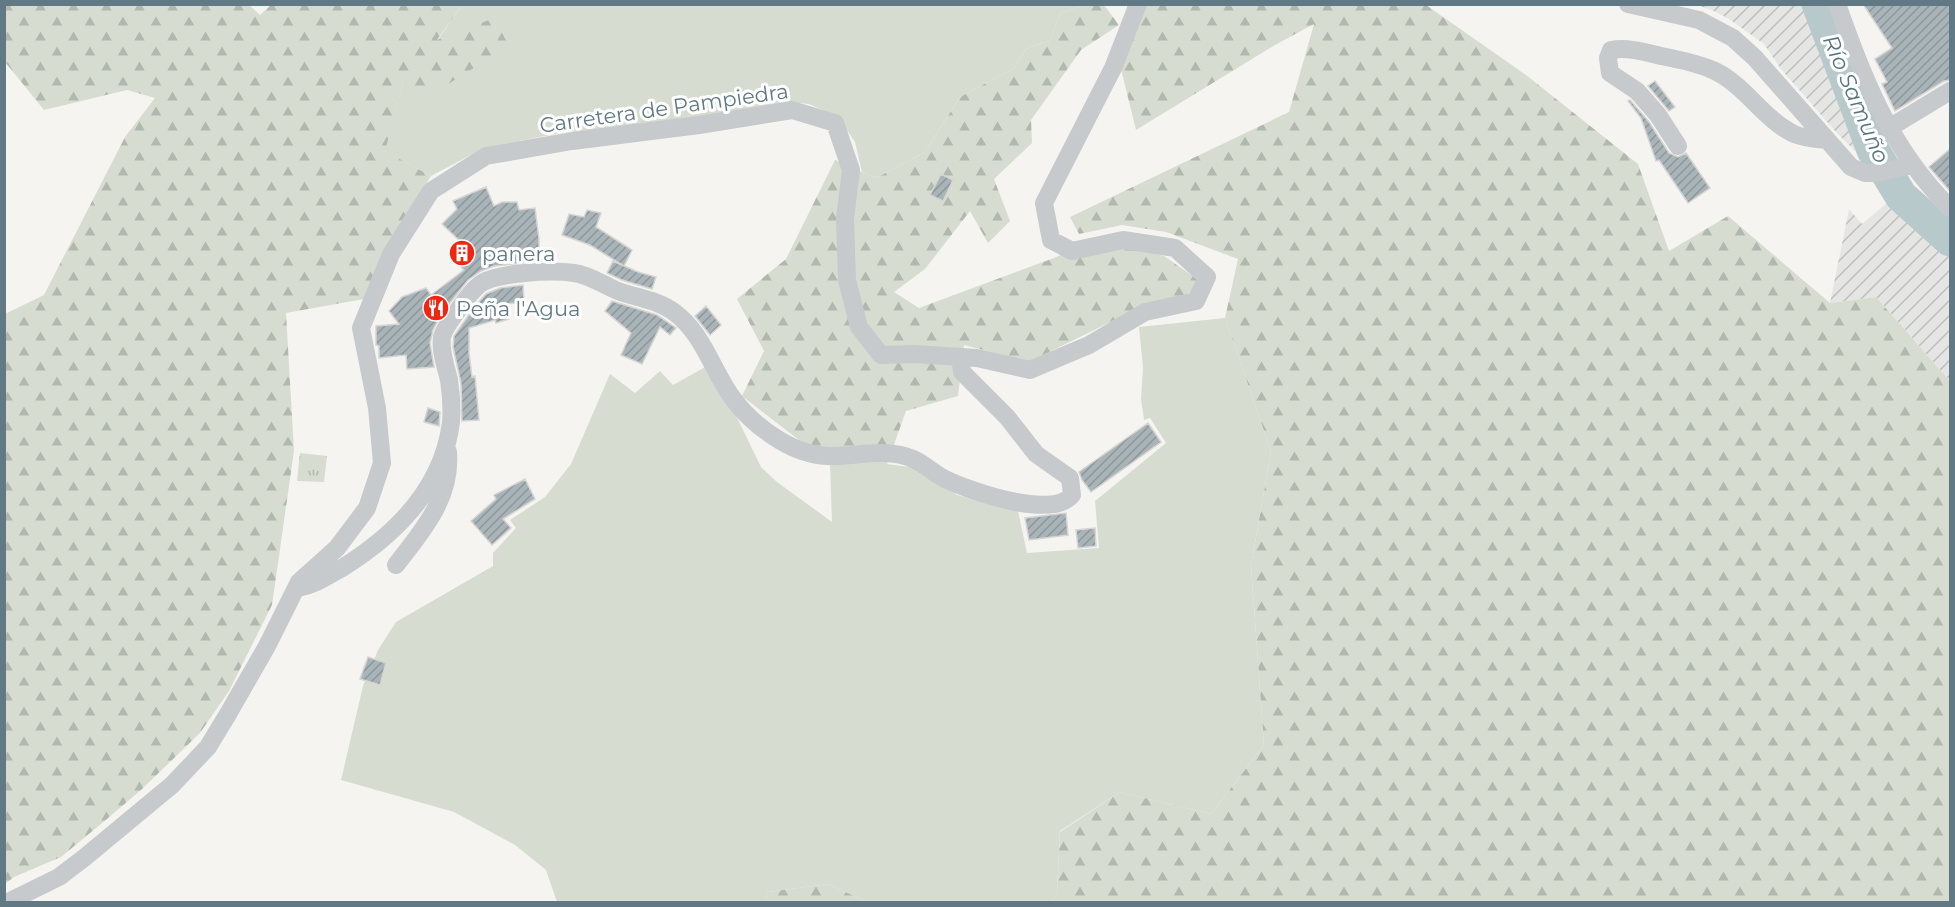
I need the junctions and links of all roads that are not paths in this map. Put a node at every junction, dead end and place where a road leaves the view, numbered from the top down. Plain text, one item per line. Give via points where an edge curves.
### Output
1 (1138, 4) edge
2 (1628, 4) edge
3 (1837, 4) edge
4 (1950, 91) edge
5 (1889, 128) junction
6 (1826, 140) junction
7 (1677, 146) dead end
8 (1906, 167) junction
9 (1950, 208) edge
10 (960, 357) junction
11 (447, 442) junction
12 (396, 565) dead end
13 (296, 589) junction
14 (8, 903) edge

1 - 10 street, Carretera de Pampiedra via 1113,68 1044,203 1051,240 1072,251 1123,240 1175,248 1207,277 1196,301 1145,312 1089,345 1030,370
2 - 6 street via 1699,20 1733,38 1755,57
3 - 5 street
4 - 5 street
5 - 8 street
6 - 7 street via 1794,134 1714,70 1642,51 1611,50 1610,73 1637,91
6 - 8 street via 1851,167 1865,173
8 - 9 street
10 - 11 street via 962,372 1036,454 1070,478 1072,495 1068,500 1046,506 978,492 940,477 900,454 827,456 804,452 761,427 733,399 696,333 674,312 573,273 538,271 489,280 479,285 461,306 442,338 452,408
10 - 13 street, Carretera de Pampiedra via 881,355 859,327 848,280 845,219 851,170 835,123 792,110 486,156 431,191 391,254 361,328 378,408 382,463 368,508 337,548
11 - 12 street via 449,464 443,495
11 - 13 street via 424,493 400,523 354,560 312,585
13 - 14 street, Carretera de Pampiedra via 208,747 172,785 84,858 59,877

